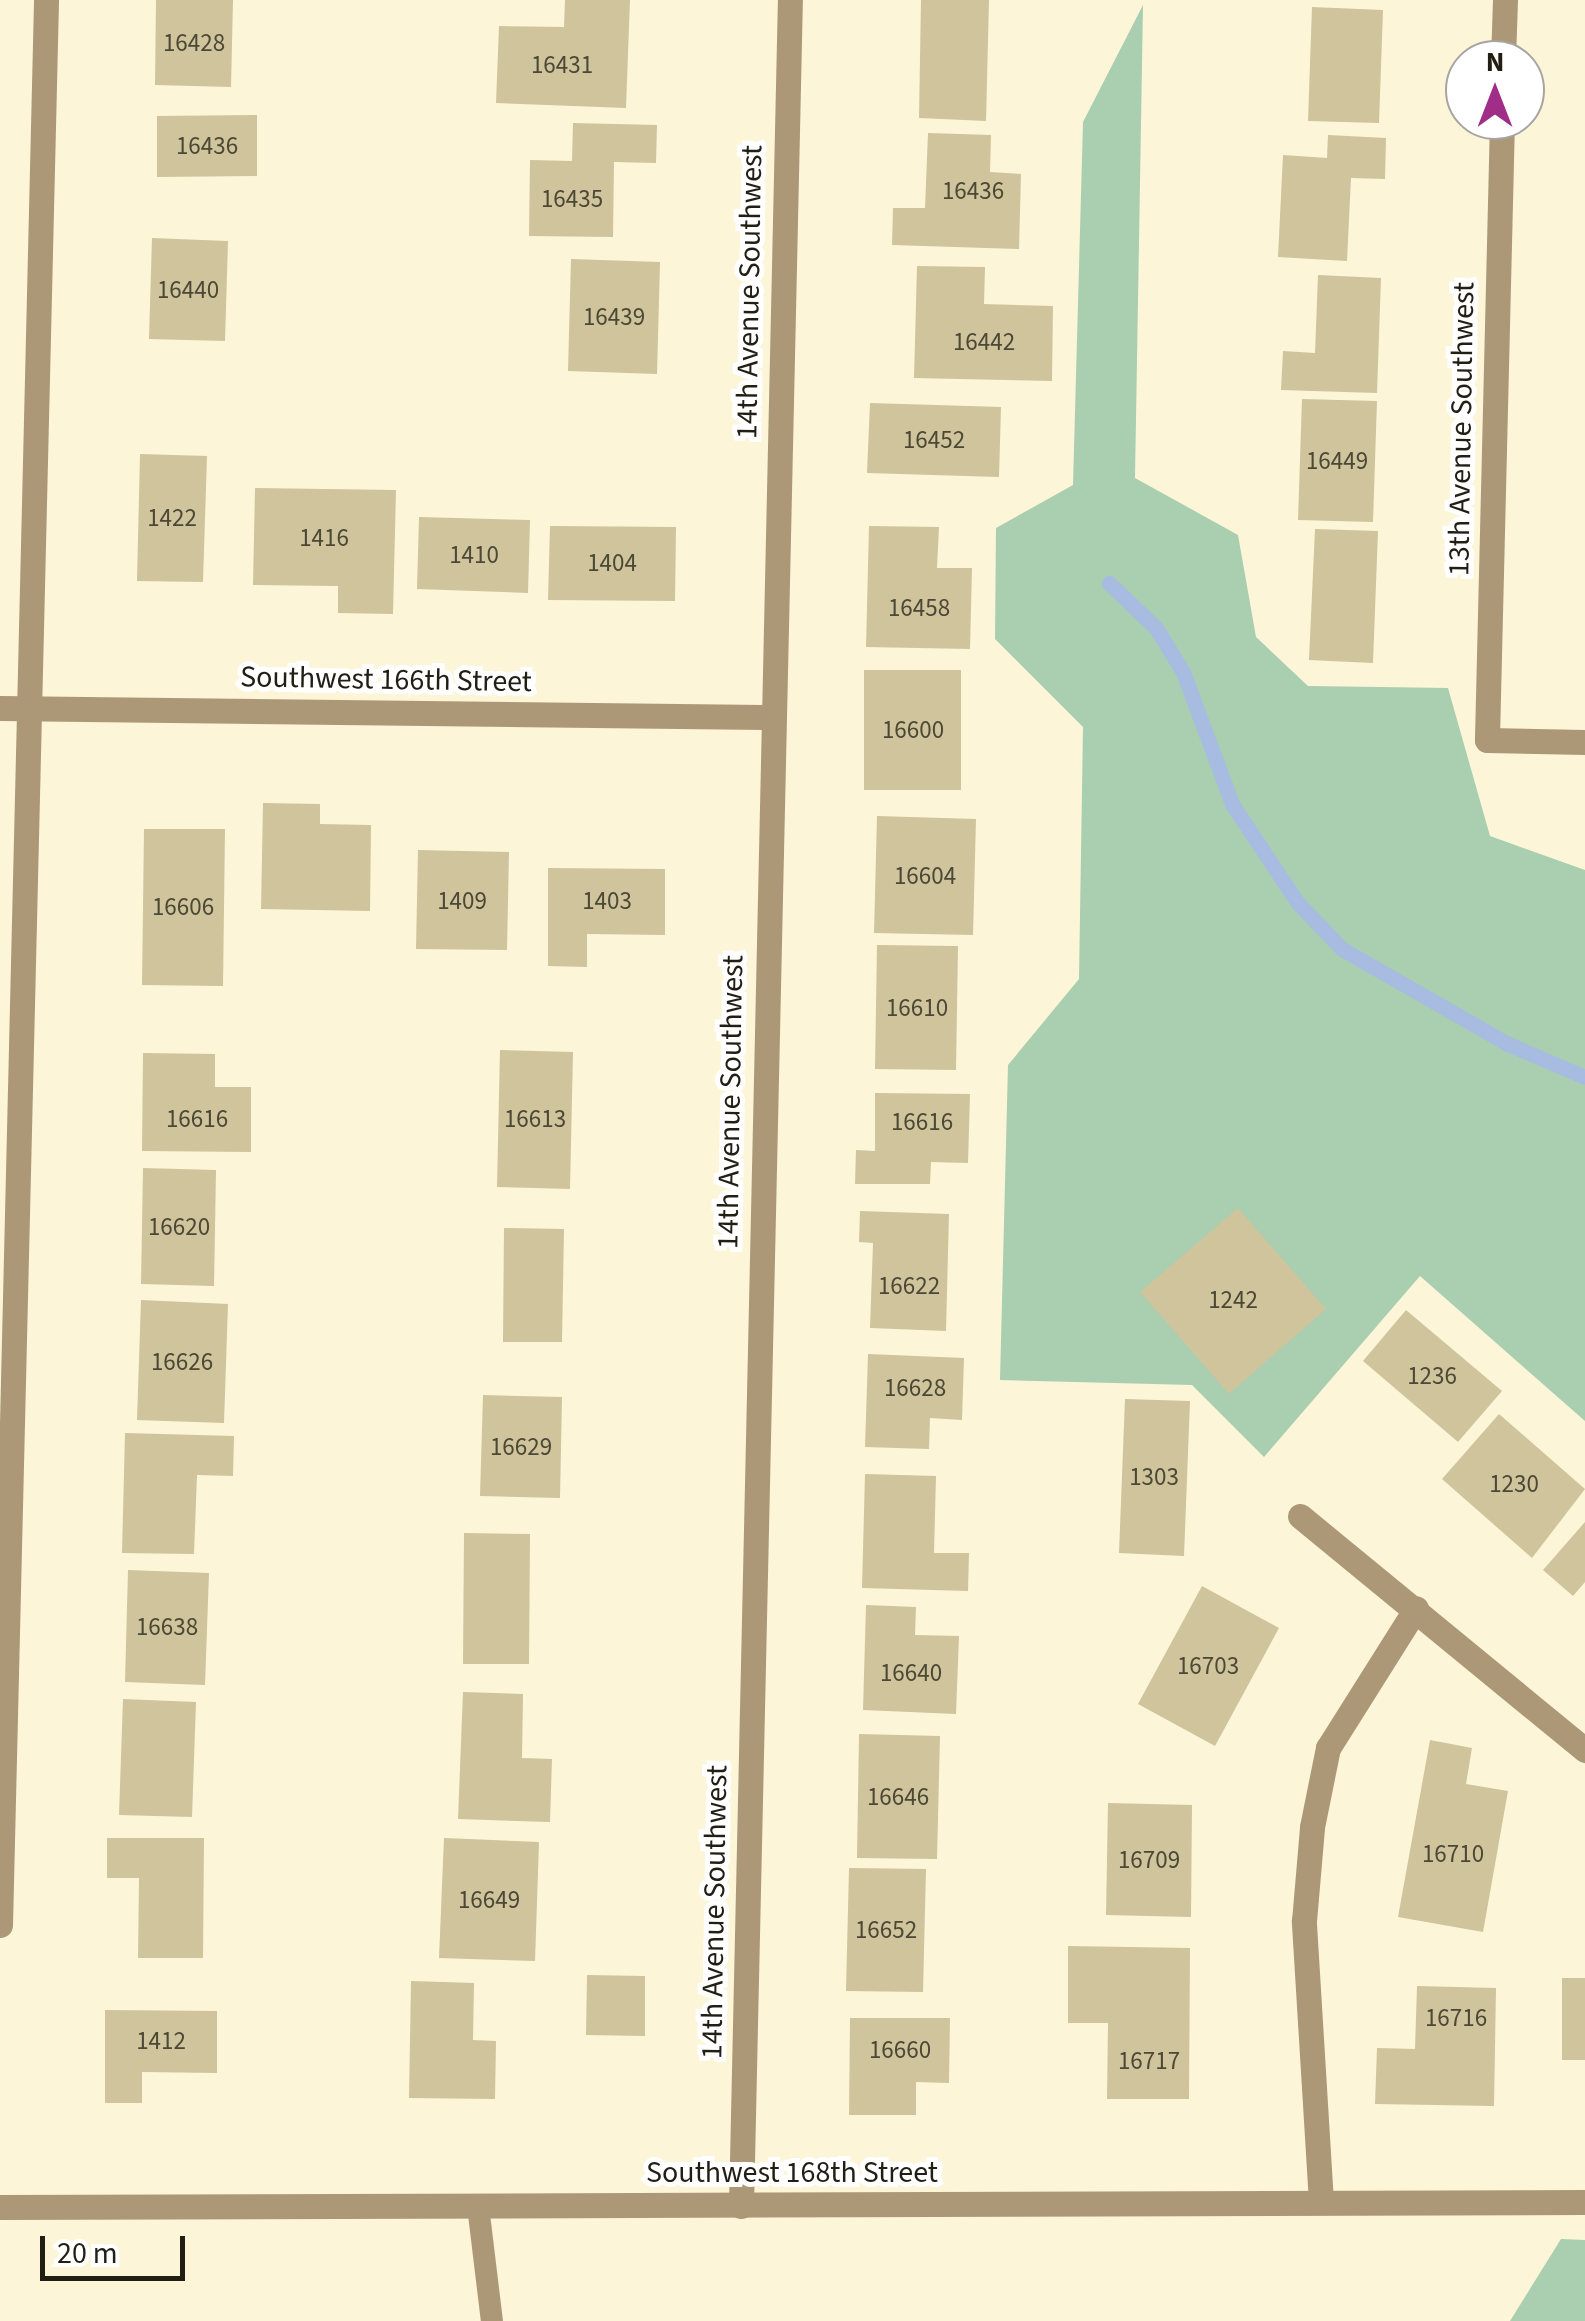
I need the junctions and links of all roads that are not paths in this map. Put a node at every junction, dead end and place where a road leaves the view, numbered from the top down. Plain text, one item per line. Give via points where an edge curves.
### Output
1 (46, 0) edge
2 (790, 0) edge
3 (1505, 0) edge
4 (1504, 40) edge
5 (1502, 140) edge
6 (0, 708) edge
7 (33, 708) junction
8 (771, 718) junction
9 (1585, 742) edge
10 (1300, 1516) dead end
11 (1416, 1608) junction
12 (1585, 1750) edge
13 (0, 1925) edge
14 (1321, 2202) junction
15 (1585, 2202) edge
16 (478, 2206) junction
17 (741, 2206) junction
18 (0, 2207) edge
19 (492, 2321) edge

1 - 7 street
2 - 8 street, 14th Avenue Southwest
3 - 4 street
5 - 9 street, 13th Avenue Southwest via 1487,740
6 - 7 street, Southwest 166th Street
7 - 8 street, Southwest 166th Street
7 - 13 street
8 - 17 street, 14th Avenue Southwest
10 - 11 street
11 - 12 street
11 - 14 street via 1328,1748 1312,1827 1304,1920
14 - 15 street, Southwest 168th Street
14 - 17 street, Southwest 168th Street
16 - 17 street, Southwest 168th Street
16 - 18 street, Southwest 168th Street
16 - 19 lane

